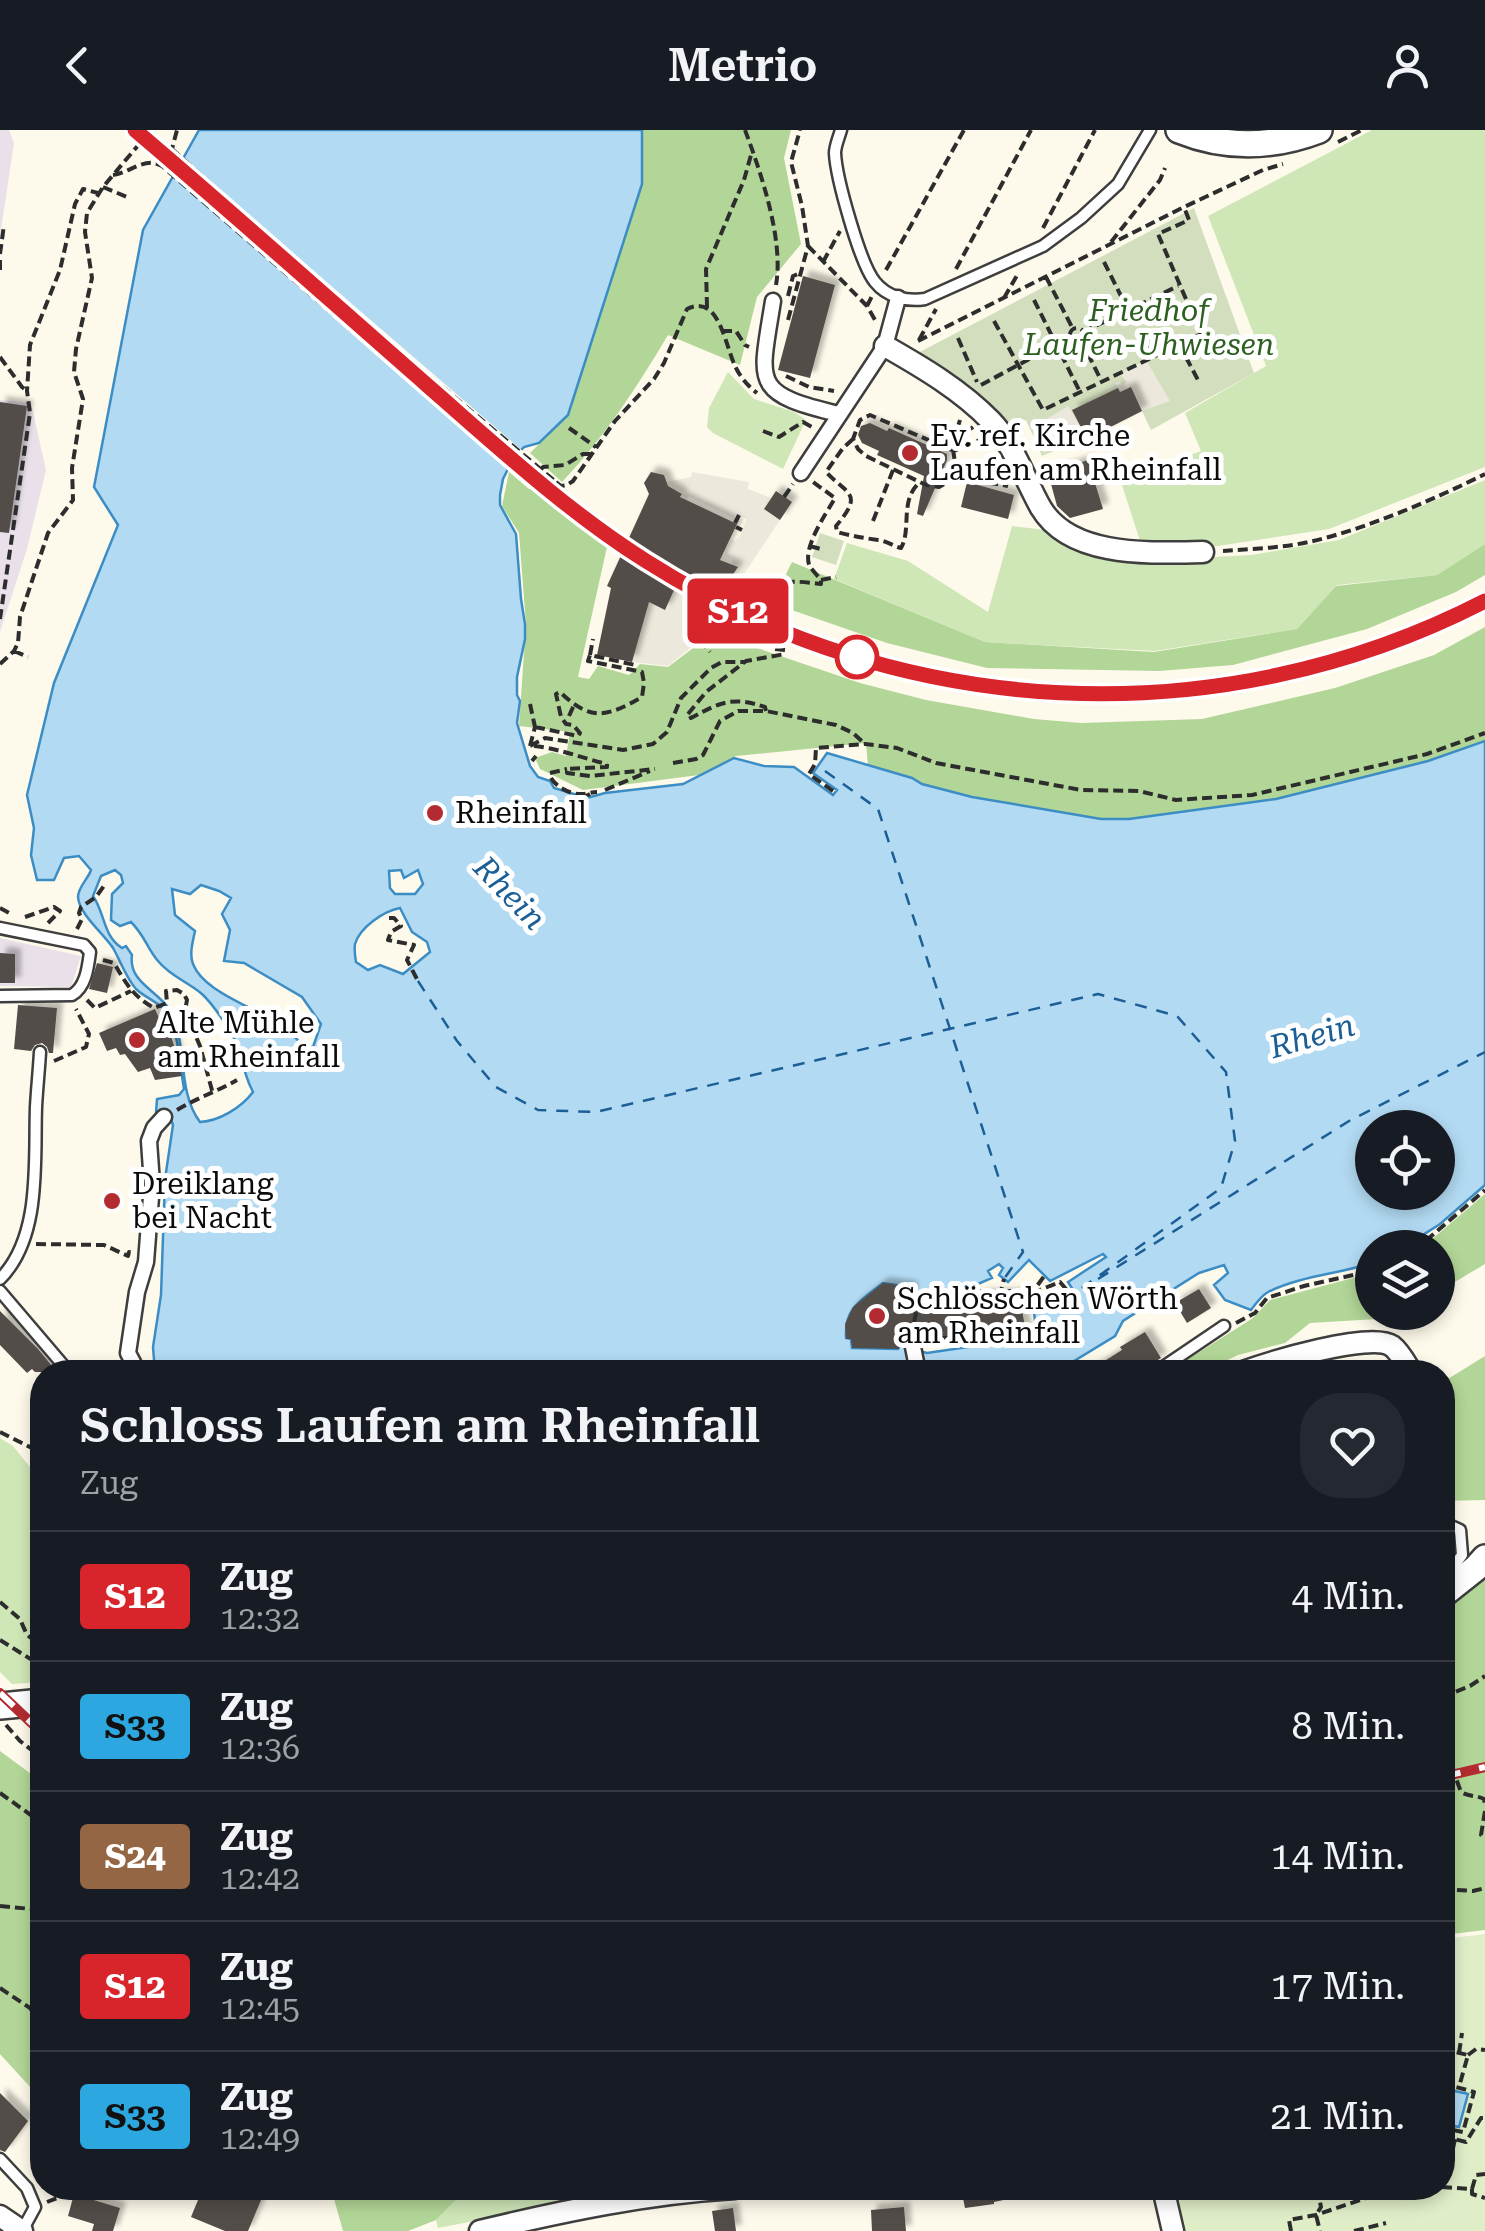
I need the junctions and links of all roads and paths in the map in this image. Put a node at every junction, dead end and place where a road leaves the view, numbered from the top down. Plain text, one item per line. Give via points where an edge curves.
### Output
1 (151, 130) edge
2 (176, 130) edge
3 (745, 130) edge
4 (800, 130) edge
5 (841, 130) edge
6 (964, 130) edge
7 (1031, 130) edge
8 (1095, 130) edge
9 (1150, 130) edge
10 (1179, 130) edge
11 (1362, 130) edge
12 (1325, 137) edge
13 (172, 150) junction
14 (752, 151) junction
15 (154, 162) junction
16 (1285, 163) dead end
17 (1165, 168) dead end
18 (113, 176) junction
19 (103, 187) junction
20 (98, 193) junction
21 (126, 196) dead end
22 (1184, 207) junction
23 (849, 214) junction
24 (4, 225) dead end
25 (808, 246) junction
26 (1108, 246) junction
27 (1033, 250) junction
28 (0, 257) edge
29 (824, 262) junction
30 (1104, 262) dead end
31 (0, 273) edge
32 (800, 274) junction
33 (1046, 277) junction
34 (778, 280) dead end
35 (1180, 285) junction
36 (878, 286) junction
37 (946, 290) junction
38 (898, 298) junction
39 (1004, 298) junction
40 (1034, 300) dead end
41 (780, 301) joint
42 (707, 306) junction
43 (867, 306) junction
44 (1128, 310) junction
45 (788, 322) dead end
46 (994, 322) dead end
47 (1073, 329) junction
48 (722, 331) junction
49 (1083, 332) junction
50 (1070, 337) junction
51 (958, 338) dead end
52 (920, 340) junction
53 (1081, 340) junction
54 (1056, 344) junction
55 (1179, 344) junction
56 (891, 349) junction
57 (765, 353) junction
58 (0, 357) edge
59 (1152, 358) junction
60 (1018, 364) junction
61 (776, 372) dead end
62 (1198, 380) dead end
63 (1102, 382) junction
64 (27, 391) junction
65 (1080, 392) junction
66 (973, 393) junction
67 (854, 394) junction
68 (778, 396) junction
69 (92, 398) dead end
70 (83, 399) junction
71 (840, 414) junction
72 (803, 422) dead end
73 (569, 428) dead end
74 (763, 431) dead end
75 (853, 440) junction
76 (952, 442) junction
77 (596, 447) junction
78 (954, 451) junction
79 (591, 454) junction
80 (893, 470) junction
81 (1485, 474) edge
82 (801, 477) junction
83 (956, 477) junction
84 (920, 482) junction
85 (1032, 491) junction
86 (784, 497) dead end
87 (738, 515) dead end
88 (873, 521) dead end
89 (737, 527) dead end
90 (810, 546) junction
91 (824, 550) dead end
92 (1203, 552) joint
93 (836, 576) dead end
94 (821, 580) junction
95 (0, 619) edge
96 (593, 639) dead end
97 (700, 640) dead end
98 (14, 651) junction
99 (710, 652) dead end
100 (590, 655) junction
101 (28, 657) dead end
102 (635, 662) dead end
103 (746, 662) junction
104 (0, 664) edge
105 (642, 697) junction
106 (530, 704) dead end
107 (574, 705) junction
108 (641, 706) dead end
109 (766, 711) junction
110 (569, 716) dead end
111 (535, 727) junction
112 (1485, 733) edge
113 (865, 744) junction
114 (530, 746) junction
115 (554, 763) dead end
116 (673, 763) dead end
117 (567, 769) junction
118 (558, 770) junction
119 (605, 790) dead end
120 (833, 791) dead end
121 (575, 793) junction
122 (574, 802) junction
123 (569, 818) dead end
124 (106, 884) dead end
125 (0, 908) edge
126 (80, 910) dead end
127 (389, 918) dead end
128 (0, 928) edge
129 (33, 936) junction
130 (90, 956) junction
131 (418, 982) dead end
132 (131, 992) junction
133 (75, 993) junction
134 (0, 996) edge
135 (40, 1052) dead end
136 (52, 1062) dead end
137 (224, 1062) dead end
138 (205, 1068) junction
139 (238, 1080) dead end
140 (213, 1094) junction
141 (167, 1116) joint
142 (1485, 1190) edge
143 (1439, 1230) edge
144 (21, 1244) junction
145 (128, 1256) dead end
146 (1045, 1275) dead end
147 (1355, 1275) edge
148 (0, 1279) edge
149 (1004, 1280) dead end
150 (1000, 1291) junction
151 (0, 1292) edge
152 (1075, 1293) dead end
153 (1032, 1294) junction
154 (1224, 1326) joint
155 (916, 1337) junction
156 (988, 1338) dead end
157 (59, 1360) edge
158 (132, 1360) edge
159 (917, 1360) edge
160 (1177, 1360) edge
161 (1283, 1360) edge
162 (1403, 1360) edge
163 (0, 1432) edge
164 (30, 1447) edge
165 (1455, 1528) edge
166 (1485, 1558) edge
167 (1455, 1564) edge
168 (1455, 1585) edge
169 (0, 1602) edge
170 (30, 1637) edge
171 (0, 1640) edge
172 (30, 1659) edge
173 (1485, 1676) edge
174 (1455, 1691) edge
175 (30, 1703) edge
176 (0, 1706) edge
177 (0, 1718) edge
178 (30, 1749) edge
179 (1455, 1774) edge
180 (0, 1793) edge
181 (1485, 1808) edge
182 (30, 1814) edge
183 (1485, 1838) edge
184 (1485, 1888) edge
185 (1455, 1890) edge
186 (0, 1906) edge
187 (30, 1909) edge
188 (0, 1988) edge
189 (30, 2008) edge
190 (1462, 2033) dead end
191 (1485, 2050) edge
192 (1455, 2052) edge
193 (1459, 2053) junction
194 (1468, 2056) junction
195 (1455, 2087) edge
196 (1459, 2088) junction
197 (1485, 2118) edge
198 (1455, 2130) edge
199 (1455, 2139) edge
200 (0, 2159) edge
201 (1485, 2174) edge
202 (1455, 2187) edge
203 (1472, 2189) junction
204 (30, 2194) edge
205 (1485, 2198) edge
206 (33, 2200) edge
207 (632, 2200) edge
208 (1166, 2200) edge
209 (1320, 2200) edge
210 (1360, 2200) edge
211 (1316, 2215) junction
212 (0, 2216) edge
213 (548, 2223) edge
214 (1386, 2223) dead end
215 (22, 2231) edge
216 (480, 2231) edge
217 (1173, 2231) edge
218 (1291, 2231) edge
219 (1320, 2231) edge
220 (1354, 2231) edge

1 - 18 path
2 - 13 path
3 - 14 path
4 - 25 path via 791,162
5 - 23 lane via 835,151
6 - 36 path
7 - 37 path
8 - 27 path
9 - 27 lane via 1118,184
10 - 12 street via 1250,145
11 - 12 path
13 - 15 path
13 - 79 path, bridge via 561,486
14 - 34 path via 775,234
14 - 42 path via 706,269
15 - 18 path
15 - 79 path via 529,484 543,467
16 - 22 path
17 - 26 path
18 - 19 path
19 - 20 path
19 - 21 path
20 - 64 path via 83,188 75,204 60,270 30,345
20 - 70 path via 87,212 92,278 74,372
22 - 26 path
22 - 35 path via 1190,220 1158,234
23 - 29 path
23 - 36 lane
24 - 28 path
25 - 29 path
25 - 32 path
26 - 33 path
27 - 37 lane
27 - 39 path
28 - 31 path
29 - 43 path
30 - 44 path
32 - 41 path
32 - 45 path
33 - 39 path
33 - 47 path
35 - 44 path
35 - 55 path via 1201,334
36 - 38 lane
36 - 43 path
37 - 38 lane via 915,301
37 - 52 path
38 - 56 street
39 - 52 path
40 - 54 path
41 - 57 street
42 - 48 path
42 - 77 path via 687,310 654,379
43 - 56 path
44 - 49 path
44 - 59 path
46 - 60 path
47 - 49 path
47 - 50 path
48 - 57 path via 736,330 745,345
48 - 68 path via 752,390
49 - 53 path
50 - 53 path
50 - 54 path
51 - 66 path
52 - 56 path
53 - 63 path
54 - 60 path
54 - 65 path
55 - 59 path
55 - 62 path
56 - 66 street
56 - 67 street
57 - 68 street via 762,369
58 - 64 path
59 - 63 path
60 - 65 path via 1042,410
60 - 66 path
61 - 67 path via 809,387
63 - 65 path
64 - 95 path via 30,413
66 - 76 path
66 - 85 street
67 - 71 street
68 - 71 street
69 - 70 path
70 - 98 path via 73,500 48,533
71 - 82 street
72 - 74 path via 779,437
73 - 77 path
75 - 78 path via 860,420 870,415
75 - 80 path
75 - 84 path via 826,472 849,490 837,532 902,548 910,498
76 - 78 path
76 - 78 path via 973,427 982,439
77 - 79 path
78 - 83 path
80 - 84 path
80 - 88 path
81 - 92 path via 1308,542
82 - 86 path
82 - 90 path via 836,498
83 - 84 path via 939,487
83 - 85 path
85 - 92 street via 1062,532 1086,544
87 - 89 path
90 - 91 path
90 - 94 path via 810,568
93 - 94 path
94 - 103 path via 786,582 749,605 734,636 772,640 774,649 785,652
96 - 100 path
97 - 99 path
98 - 101 path
98 - 104 path
100 - 102 path
100 - 105 path via 588,662 642,672
103 - 109 path via 688,714 738,699
103 - 114 path via 711,668 681,698 667,732 653,744 623,750 545,738
105 - 107 path via 610,713
105 - 108 path
106 - 111 path
107 - 110 path
107 - 111 path via 556,694 560,717 578,736
109 - 113 path via 836,725
109 - 116 path via 738,711 720,721 703,755
111 - 114 path
112 - 113 path via 1427,754 1252,795 1176,800 1139,791 1082,790
113 - 120 path via 816,748 817,765 809,774
114 - 117 path via 607,764
115 - 118 path
117 - 118 path
117 - 119 path via 590,776 655,769
118 - 121 path via 550,776 556,786
121 - 122 path
121 - 122 path via 590,795
122 - 123 path
124 - 126 path
125 - 129 path via 24,917 54,906 60,912
127 - 131 path via 401,926 388,940 414,945 407,960
128 - 129 lane
129 - 130 lane via 84,945
130 - 132 path via 114,962
130 - 133 lane
132 - 133 path via 95,1008
132 - 138 path via 154,1008 166,1003 166,990 184,994
133 - 134 lane
133 - 136 path via 86,1047
135 - 144 lane via 36,1177
137 - 138 path
138 - 140 path
139 - 140 path
140 - 141 path
141 - 158 street via 149,1141 146,1262 136,1292
142 - 143 path
144 - 145 path via 104,1245
144 - 148 lane
146 - 153 path
147 - 154 path via 1267,1298 1255,1313
149 - 150 path
150 - 153 path
150 - 155 path via 922,1297
151 - 157 lane
152 - 153 path via 1060,1282
154 - 160 lane
155 - 156 path
155 - 159 street
161 - 162 street via 1360,1342 1395,1347
163 - 164 path
165 - 167 lane via 1462,1555
166 - 168 street
169 - 170 path
171 - 172 path
173 - 174 path
175 - 176 street
177 - 178 path
179 - 181 path via 1461,1792 1484,1799
180 - 182 path
181 - 183 path
184 - 185 path
186 - 187 path
188 - 189 path
190 - 193 path
191 - 194 path
192 - 193 path
193 - 194 path
194 - 196 path
195 - 196 path
196 - 198 path via 1474,2092 1463,2132
197 - 199 path via 1466,2142
200 - 204 lane
201 - 203 path via 1476,2175
202 - 203 path
203 - 205 path
206 - 215 lane
207 - 213 street
208 - 217 street
209 - 211 path
210 - 211 path
211 - 218 path via 1289,2220
211 - 219 path
212 - 215 street
213 - 216 street
214 - 220 path

